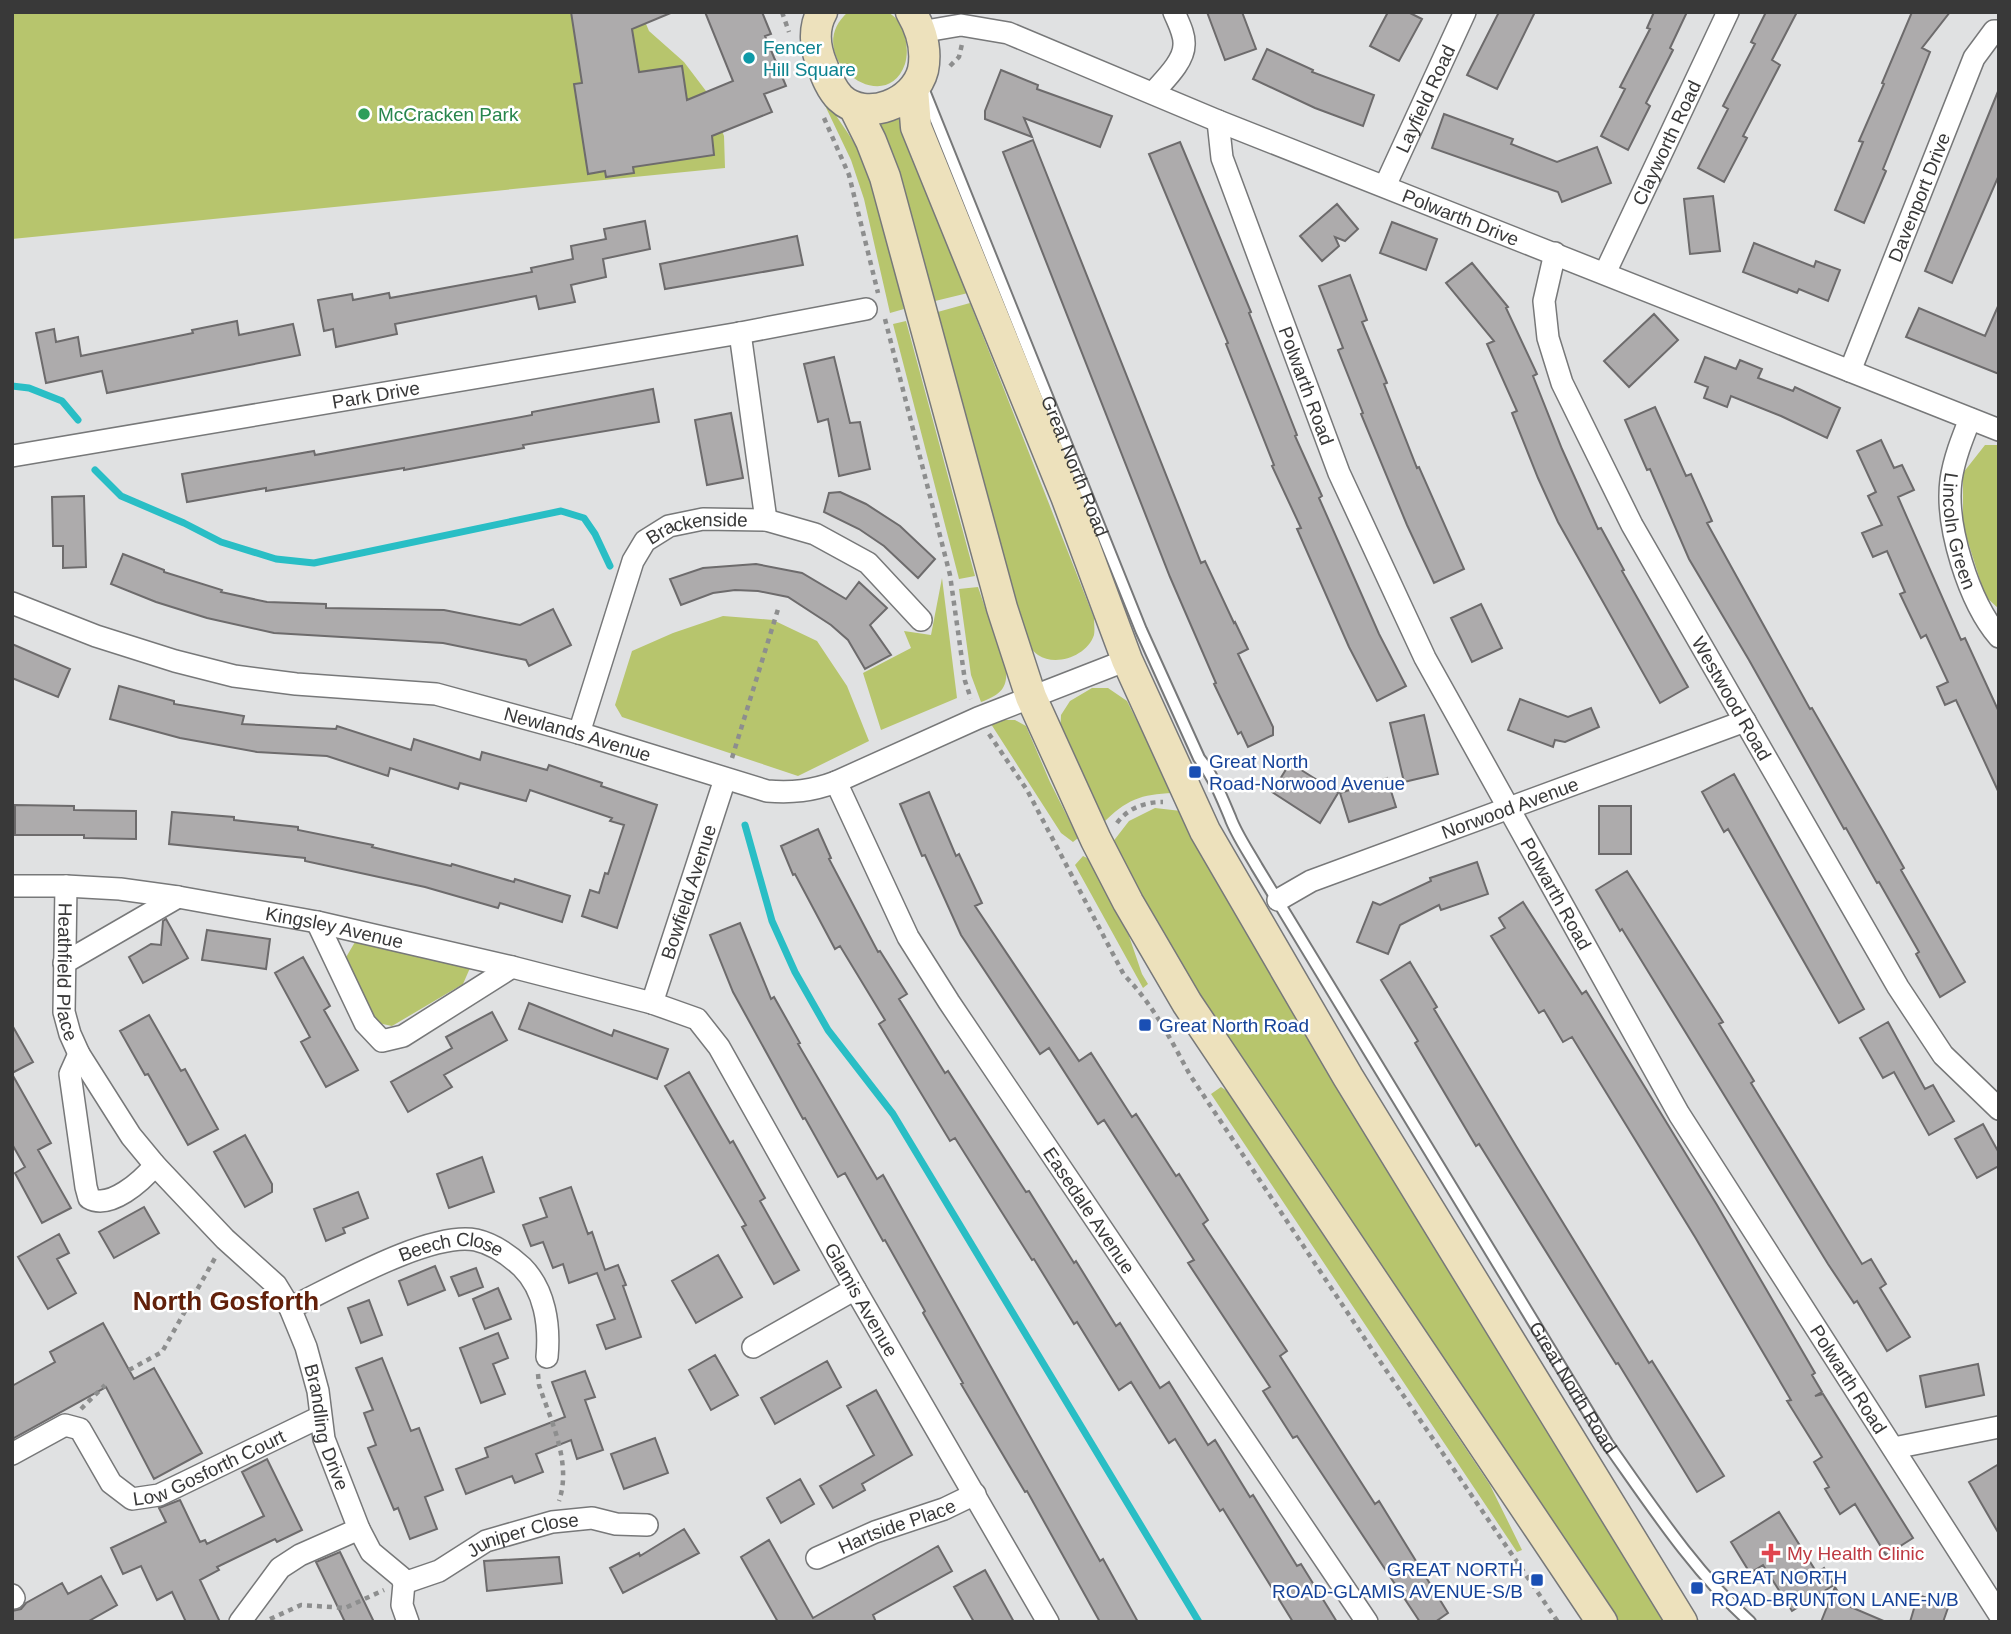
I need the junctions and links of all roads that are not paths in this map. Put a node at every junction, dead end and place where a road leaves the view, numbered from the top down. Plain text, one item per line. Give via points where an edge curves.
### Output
1 (1174, 12) edge
2 (1465, 12) edge
3 (1728, 12) edge
4 (821, 13) edge
5 (916, 22) edge
6 (1999, 31) edge
7 (926, 79) junction
8 (1153, 93) junction
9 (854, 107) junction
10 (1218, 121) junction
11 (1385, 186) junction
12 (1555, 253) junction
13 (1605, 273) junction
14 (866, 309) dead end
15 (740, 333) junction
16 (1850, 371) junction
17 (1970, 419) junction
18 (1999, 430) edge
19 (12, 456) edge
20 (766, 520) junction
21 (12, 603) edge
22 (921, 620) dead end
23 (1999, 638) edge
24 (1127, 660) junction
25 (1031, 697) junction
26 (1745, 721) junction
27 (579, 733) junction
28 (725, 779) junction
29 (836, 782) junction
30 (1510, 808) junction
31 (66, 886) junction
32 (12, 887) edge
33 (178, 897) junction
34 (1278, 900) junction
35 (317, 922) junction
36 (64, 963) junction
37 (512, 967) junction
38 (652, 1003) junction
39 (79, 1054) junction
40 (1999, 1108) edge
41 (155, 1165) junction
42 (225, 1239) joint
43 (855, 1289) junction
44 (290, 1308) junction
45 (753, 1347) dead end
46 (547, 1357) road end
47 (320, 1417) junction
48 (1999, 1427) edge
49 (1894, 1448) junction
50 (12, 1454) edge
51 (975, 1494) junction
52 (647, 1525) dead end
53 (359, 1529) junction
54 (817, 1558) dead end
55 (404, 1583) junction
56 (1999, 1614) edge
57 (243, 1618) edge
58 (408, 1622) edge
59 (1048, 1622) edge
60 (1367, 1622) edge
61 (1602, 1622) edge
62 (1682, 1622) edge
63 (1750, 1622) edge

1 - 8 street via 1185,47
2 - 11 street, Layfield Road
3 - 13 street, Clayworth Road
4 - 9 main road via 816,30 818,57 835,91
5 - 7 main road, Great North Road via 924,44
5 - 8 street, Polwarth Drive via 1008,33
6 - 16 street, Davenport Drive via 1994,31 1973,58
7 - 9 main road via 887,106
7 - 24 main road, Great North Road via 916,127 1066,496
7 - 34 lane, Great North Road via 1141,630 1199,758
8 - 10 street, Polwarth Drive
9 - 25 main road via 885,177 1002,608
10 - 11 street, Polwarth Drive
10 - 30 street, Polwarth Road via 1222,158 1339,473 1426,657
11 - 12 street, Polwarth Drive
12 - 13 street, Polwarth Drive
12 - 26 street, Westwood Road via 1544,302 1548,338 1562,383 1632,525
13 - 16 street, Polwarth Drive
14 - 15 street, Park Drive
15 - 19 street, Park Drive
15 - 20 street
16 - 17 street, Polwarth Drive
17 - 18 street, Polwarth Drive
17 - 23 street, Lincoln Green via 1950,483 1951,512 1962,570 1978,608
20 - 22 street, Brackenside via 814,534 868,563
20 - 27 street, Brackenside via 703,519 669,526 645,541 633,561
21 - 27 street, Newlands Avenue via 96,636 234,676 436,694
24 - 25 street, Newlands Avenue
24 - 62 main road, Great North Road via 1205,831 1348,1077
25 - 29 street, Newlands Avenue
25 - 61 main road via 1096,840 1187,1003
26 - 30 street, Norwood Avenue
26 - 40 street, Westwood Road via 1905,998 1943,1055
27 - 28 street, Newlands Avenue
28 - 29 street, Newlands Avenue via 791,793
28 - 38 street, Bowfield Avenue
29 - 60 street, Easedale Avenue via 908,937 949,1002
30 - 34 street, Norwood Avenue via 1311,881
30 - 49 street, Polwarth Road via 1679,1114
31 - 32 street, Kingsley Avenue
31 - 33 street, Kingsley Avenue
31 - 36 street, Heathfield Place
33 - 35 street, Kingsley Avenue
33 - 36 street
34 - 63 lane, Great North Road via 1607,1443 1671,1533
35 - 37 street, Kingsley Avenue
35 - 37 street via 366,1023 382,1041 403,1036
36 - 39 street, Heathfield Place via 64,1012
37 - 38 street, Kingsley Avenue
38 - 43 street, Glamis Avenue via 697,1019 719,1047
39 - 41 street, Heathfield Place
39 - 41 street, Heathfield Place via 70,1074 89,1198 106,1202 142,1181
41 - 42 street, Heathfield Place
42 - 44 street, Brandling Drive via 276,1285
43 - 45 street
43 - 51 street, Glamis Avenue
44 - 46 street, Beech Close via 412,1250 440,1242 475,1240 507,1253 533,1279 546,1314
44 - 47 street, Brandling Drive via 306,1347
47 - 50 street, Low Gosforth Court via 159,1495 132,1499 111,1483 80,1429 65,1425
47 - 53 street, Brandling Drive
48 - 49 street
49 - 56 street, Polwarth Road
51 - 54 street, Hartside Place
51 - 59 street, Glamis Avenue
52 - 55 street, Juniper Close via 592,1518 552,1521 486,1541 439,1571
53 - 55 street, Brandling Drive via 371,1552
53 - 57 street via 280,1569
55 - 58 street via 402,1605

